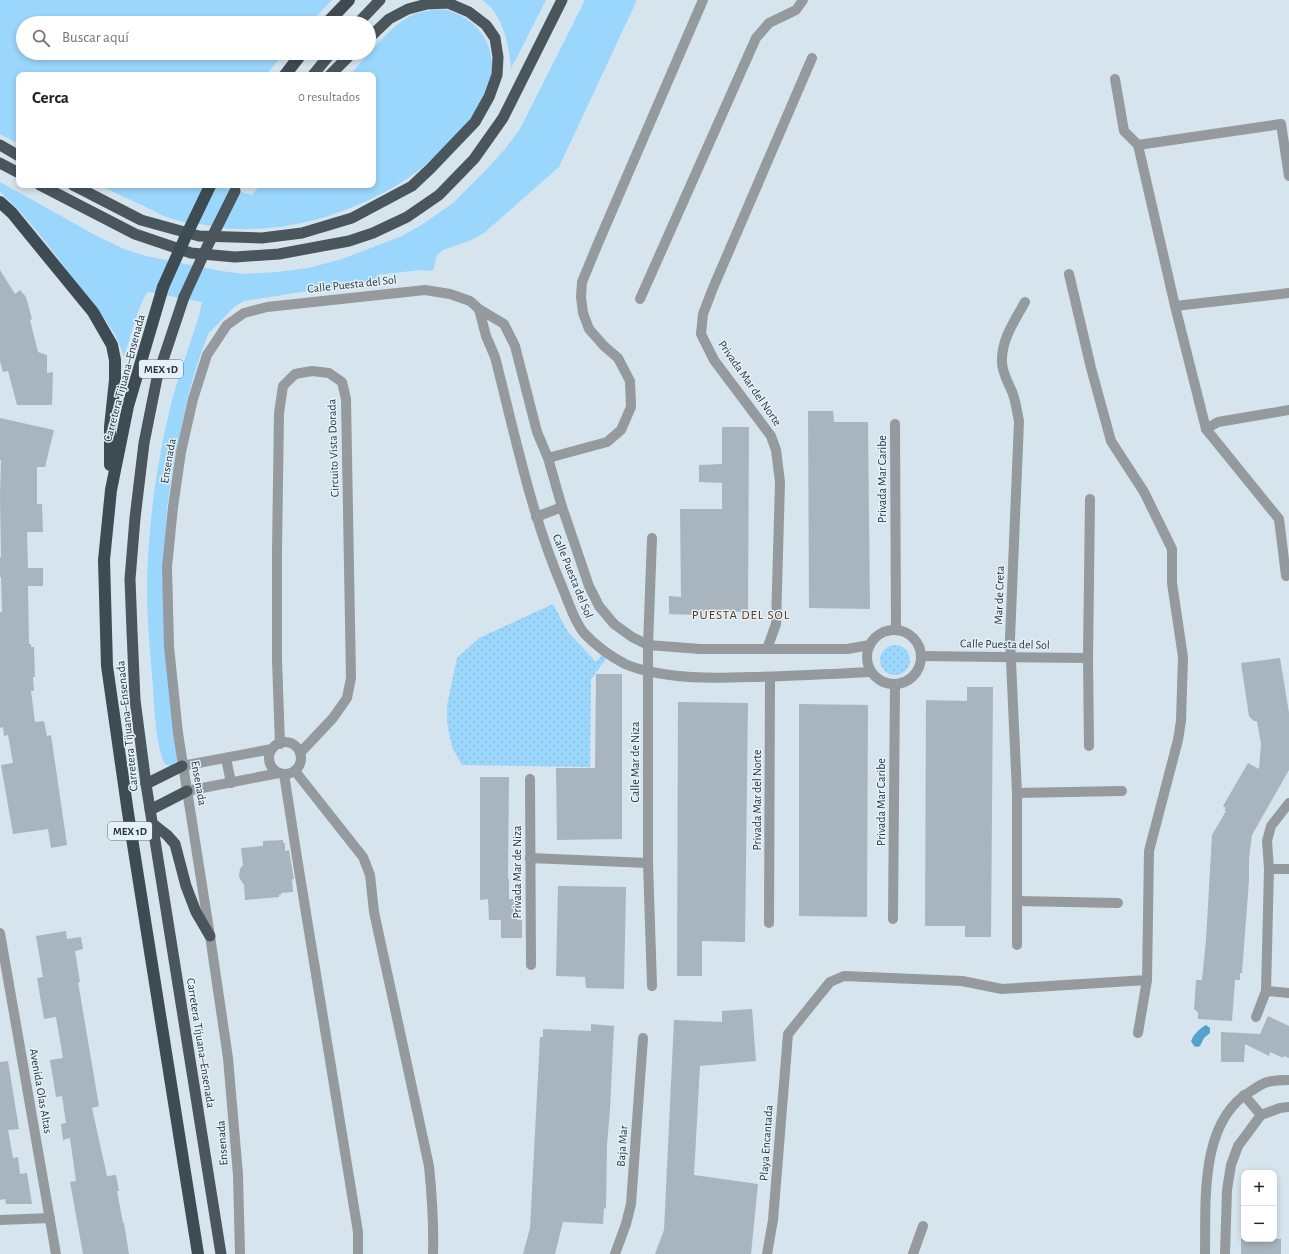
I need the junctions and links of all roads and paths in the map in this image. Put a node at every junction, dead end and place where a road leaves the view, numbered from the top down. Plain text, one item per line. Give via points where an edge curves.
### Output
1 (349, 0) edge
2 (380, 0) edge
3 (562, 0) edge
4 (703, 0) edge
5 (803, 0) edge
6 (334, 16) edge
7 (365, 16) edge
8 (376, 31) edge
9 (812, 58) dead end
10 (297, 60) edge
11 (325, 60) edge
12 (345, 60) edge
13 (287, 72) edge
14 (315, 72) edge
15 (333, 72) edge
16 (1115, 79) dead end
17 (0, 145) edge
18 (1138, 145) junction
19 (16, 154) edge
20 (0, 163) edge
21 (16, 171) edge
22 (1289, 176) edge
23 (46, 188) edge
24 (79, 188) edge
25 (209, 188) edge
26 (237, 188) edge
27 (0, 202) edge
28 (1069, 274) dead end
29 (1289, 293) edge
30 (640, 299) dead end
31 (1025, 302) dead end
32 (1175, 306) junction
33 (479, 308) junction
34 (227, 325) joint
35 (1289, 410) edge
36 (895, 424) dead end
37 (1206, 429) junction
38 (548, 458) junction
39 (110, 490) junction
40 (1090, 499) dead end
41 (562, 507) junction
42 (536, 517) junction
43 (1284, 519) edge
44 (652, 538) dead end
45 (1286, 576) dead end
46 (896, 630) junction
47 (648, 645) junction
48 (870, 645) junction
49 (767, 649) junction
50 (921, 656) junction
51 (1011, 657) junction
52 (1088, 658) junction
53 (648, 671) junction
54 (871, 672) junction
55 (770, 677) junction
56 (895, 684) junction
57 (276, 746) junction
58 (1089, 746) dead end
59 (300, 753) junction
60 (226, 758) junction
61 (182, 766) junction
62 (295, 771) junction
63 (282, 774) junction
64 (530, 779) dead end
65 (231, 782) junction
66 (146, 784) junction
67 (187, 791) junction
68 (1122, 791) dead end
69 (1017, 793) junction
70 (1289, 803) edge
71 (150, 810) junction
72 (153, 824) junction
73 (530, 858) junction
74 (648, 863) junction
75 (1268, 868) junction
76 (1289, 869) edge
77 (1017, 901) junction
78 (1118, 903) dead end
79 (894, 919) dead end
80 (769, 923) dead end
81 (0, 933) edge
82 (210, 936) junction
83 (1017, 944) dead end
84 (531, 965) dead end
85 (1147, 980) junction
86 (652, 986) dead end
87 (1266, 991) junction
88 (1289, 993) edge
89 (1256, 1017) dead end
90 (1138, 1033) dead end
91 (642, 1038) dead end
92 (1289, 1080) edge
93 (1244, 1095) junction
94 (1289, 1107) edge
95 (1260, 1115) junction
96 (50, 1218) junction
97 (0, 1220) edge
98 (923, 1226) dead end
99 (56, 1254) edge
100 (198, 1254) edge
101 (221, 1254) edge
102 (240, 1254) edge
103 (358, 1254) edge
104 (433, 1254) edge
105 (615, 1254) edge
106 (767, 1254) edge
107 (913, 1254) edge
108 (1205, 1254) edge
109 (1225, 1254) edge

1 - 6 highway
2 - 7 highway
3 - 23 highway via 503,118 474,159 439,195 407,217 373,233 349,241 279,254 235,257 191,253 135,234
4 - 38 street via 582,282 582,312 589,329 618,358 630,381 631,407 621,430 607,442
5 - 30 street via 796,10 769,24 756,38
8 - 24 highway via 389,19 408,9 427,4 448,3 469,12 486,25 495,38 498,63 490,98 475,122 455,144 412,186 352,218 302,233 262,238 199,236 141,220
9 - 49 street, Privada Mar del Norte via 710,294 703,314 701,334 714,360 771,436 776,450 780,482 776,624
10 - 13 highway
11 - 14 highway
12 - 15 highway
16 - 18 street via 1124,131
17 - 19 highway
18 - 22 street via 1281,124
18 - 32 street
20 - 21 highway
25 - 39 highway, Carretera Tijuana–Ensenada / MEX 1D, bridge via 163,287 128,406
26 - 66 highway, Carretera Tijuana–Ensenada / MEX 1D, bridge via 184,297 157,378 144,443 130,579 135,700
27 - 39 highway via 12,213 93,312 112,345 115,380 110,427
28 - 85 street via 1111,441 1144,492 1172,549 1172,583 1183,657 1181,721 1149,851
29 - 32 street
31 - 51 street, Mar de Creta via 1004,346 1002,362 1019,421
32 - 37 street
33 - 34 street, Calle Puesta del Sol via 470,301 450,294 425,290 267,307 244,313
33 - 38 street, Calle Puesta del Sol via 504,324 515,346 537,432
33 - 42 street, Calle Puesta del Sol via 486,336 495,357
34 - 61 street, Ensenada via 207,355 193,399 173,507 167,560 169,648
35 - 37 street via 1218,422
36 - 46 street, Privada Mar Caribe
37 - 43 street
38 - 41 street, Calle Puesta del Sol
39 - 100 highway, Carretera Tijuana–Ensenada / MEX 1D via 104,560 107,666
40 - 52 street
41 - 42 street
41 - 47 street, Calle Puesta del Sol via 589,586 599,606 614,624
42 - 53 street, Calle Puesta del Sol via 559,580 584,632 611,656
43 - 45 street
44 - 47 street, Calle Mar de Niza
46 - 48 street via 885,631
46 - 50 street via 913,638 919,646
47 - 49 street, Calle Puesta del Sol via 700,649
47 - 53 street, Calle Mar de Niza
48 - 49 street, Calle Puesta del Sol via 847,649
48 - 54 street via 867,659
50 - 51 street, Calle Puesta del Sol
50 - 56 street via 920,666 914,675 906,682
51 - 52 street, Calle Puesta del Sol
51 - 69 street, Mar de Creta
52 - 58 street
53 - 55 street, Calle Puesta del Sol via 680,677
53 - 74 street, Calle Mar de Niza
54 - 55 street, Calle Puesta del Sol
54 - 56 street via 878,679
55 - 80 street, Privada Mar del Norte
56 - 79 street, Privada Mar Caribe
57 - 59 street via 291,744
57 - 59 street, Circuito Vista Dorada via 279,413 284,386 295,374 312,371 329,373 342,382 346,399 351,678 347,698 333,718
57 - 60 street
57 - 63 street via 269,754 269,760 271,766
59 - 62 street via 300,764
60 - 61 street
60 - 65 street
61 - 66 highway
61 - 67 street, Ensenada
62 - 63 street
62 - 104 street via 363,857 370,875 374,912 429,1166 433,1197
63 - 65 street
63 - 103 street via 357,1224
64 - 73 street, Privada Mar de Niza
65 - 67 street
66 - 71 highway, Carretera Tijuana–Ensenada / MEX 1D
67 - 71 highway
67 - 82 street, Ensenada
68 - 69 street
69 - 77 street, Mar de Creta
70 - 75 street via 1271,826 1267,841
71 - 72 highway, Carretera Tijuana–Ensenada / MEX 1D
72 - 82 highway via 175,844 186,886 196,912
72 - 101 highway, Carretera Tijuana–Ensenada / MEX 1D
73 - 74 street
73 - 84 street, Privada Mar de Niza
74 - 86 street, Calle Mar de Niza
75 - 76 street
75 - 87 street
77 - 78 street
77 - 83 street, Mar de Creta
81 - 96 street, Avenida Olas Altas
82 - 102 street, Ensenada via 234,1119
85 - 90 street
85 - 106 street, Playa Encantada via 1002,989 962,981 844,976 830,982 788,1034 773,1220
87 - 88 street
87 - 89 street
91 - 105 street, Baja Mar via 631,1204
92 - 93 street via 1267,1082
93 - 95 street
93 - 108 street via 1225,1115 1213,1143 1206,1182
94 - 95 street
95 - 109 street via 1238,1146 1231,1165 1227,1190
96 - 97 street
96 - 99 street, Avenida Olas Altas
98 - 107 street

